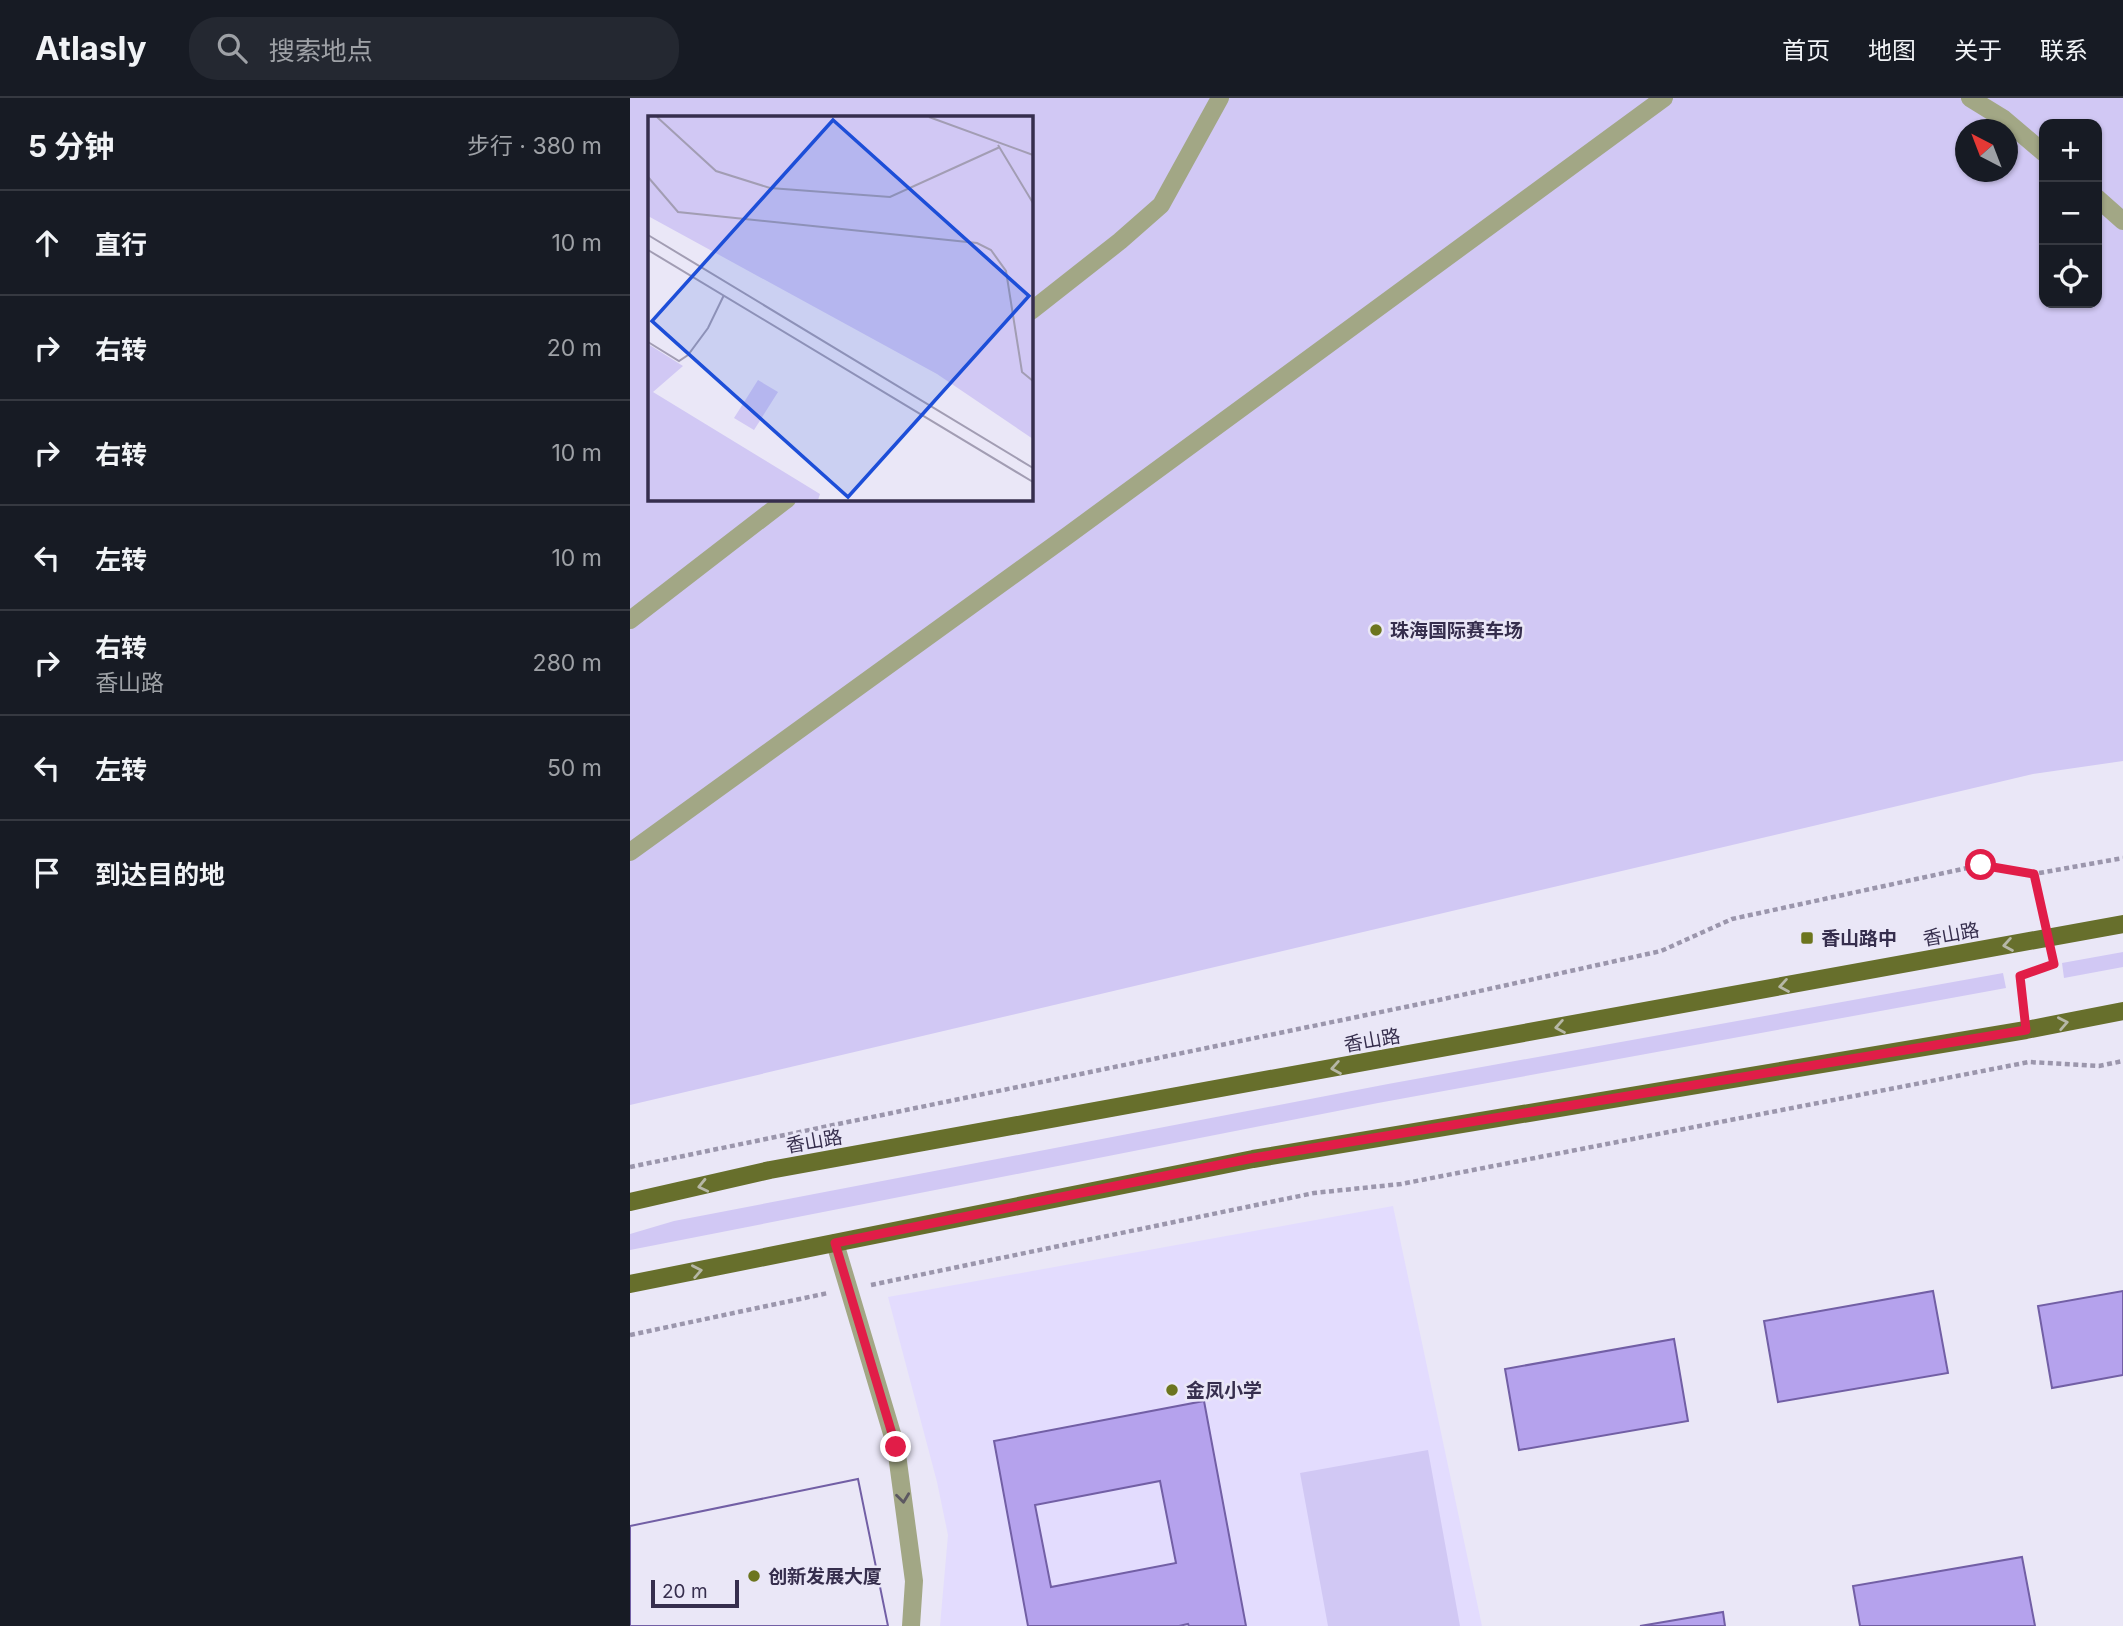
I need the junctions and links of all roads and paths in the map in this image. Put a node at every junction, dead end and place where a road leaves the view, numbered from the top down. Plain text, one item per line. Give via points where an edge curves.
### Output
1 (1220, 98) edge
2 (1664, 98) edge
3 (1970, 98) edge
4 (2039, 149) edge
5 (2102, 202) edge
6 (2123, 221) edge
7 (1032, 309) edge
8 (786, 500) edge
9 (630, 620) edge
10 (630, 852) edge
11 (2123, 858) edge
12 (2034, 874) junction
13 (2123, 924) edge
14 (2048, 938) junction
15 (2123, 1011) edge
16 (2026, 1030) junction
17 (2123, 1061) edge
18 (2029, 1062) junction
19 (630, 1167) edge
20 (630, 1202) edge
21 (835, 1243) junction
22 (948, 1270) dead end
23 (630, 1284) edge
24 (776, 1303) dead end
25 (630, 1335) edge
26 (911, 1626) edge

1 - 7 lane via 1161,205
2 - 10 lane
3 - 4 lane
5 - 6 lane
8 - 9 lane
11 - 12 path
12 - 14 path
12 - 19 path via 1981,865 1732,919 1648,954
13 - 14 main road, 香山路
14 - 16 path via 2054,964 2020,976
14 -> 20 main road, 香山路 via 769,1170
16 -> 15 main road
16 - 18 path
16 - 21 main road via 1253,1158
17 - 18 path via 2099,1066
18 - 22 path via 1401,1184 1314,1193
23 -> 21 main road
21 -> 26 lane via 896,1447 914,1581
24 - 25 path

